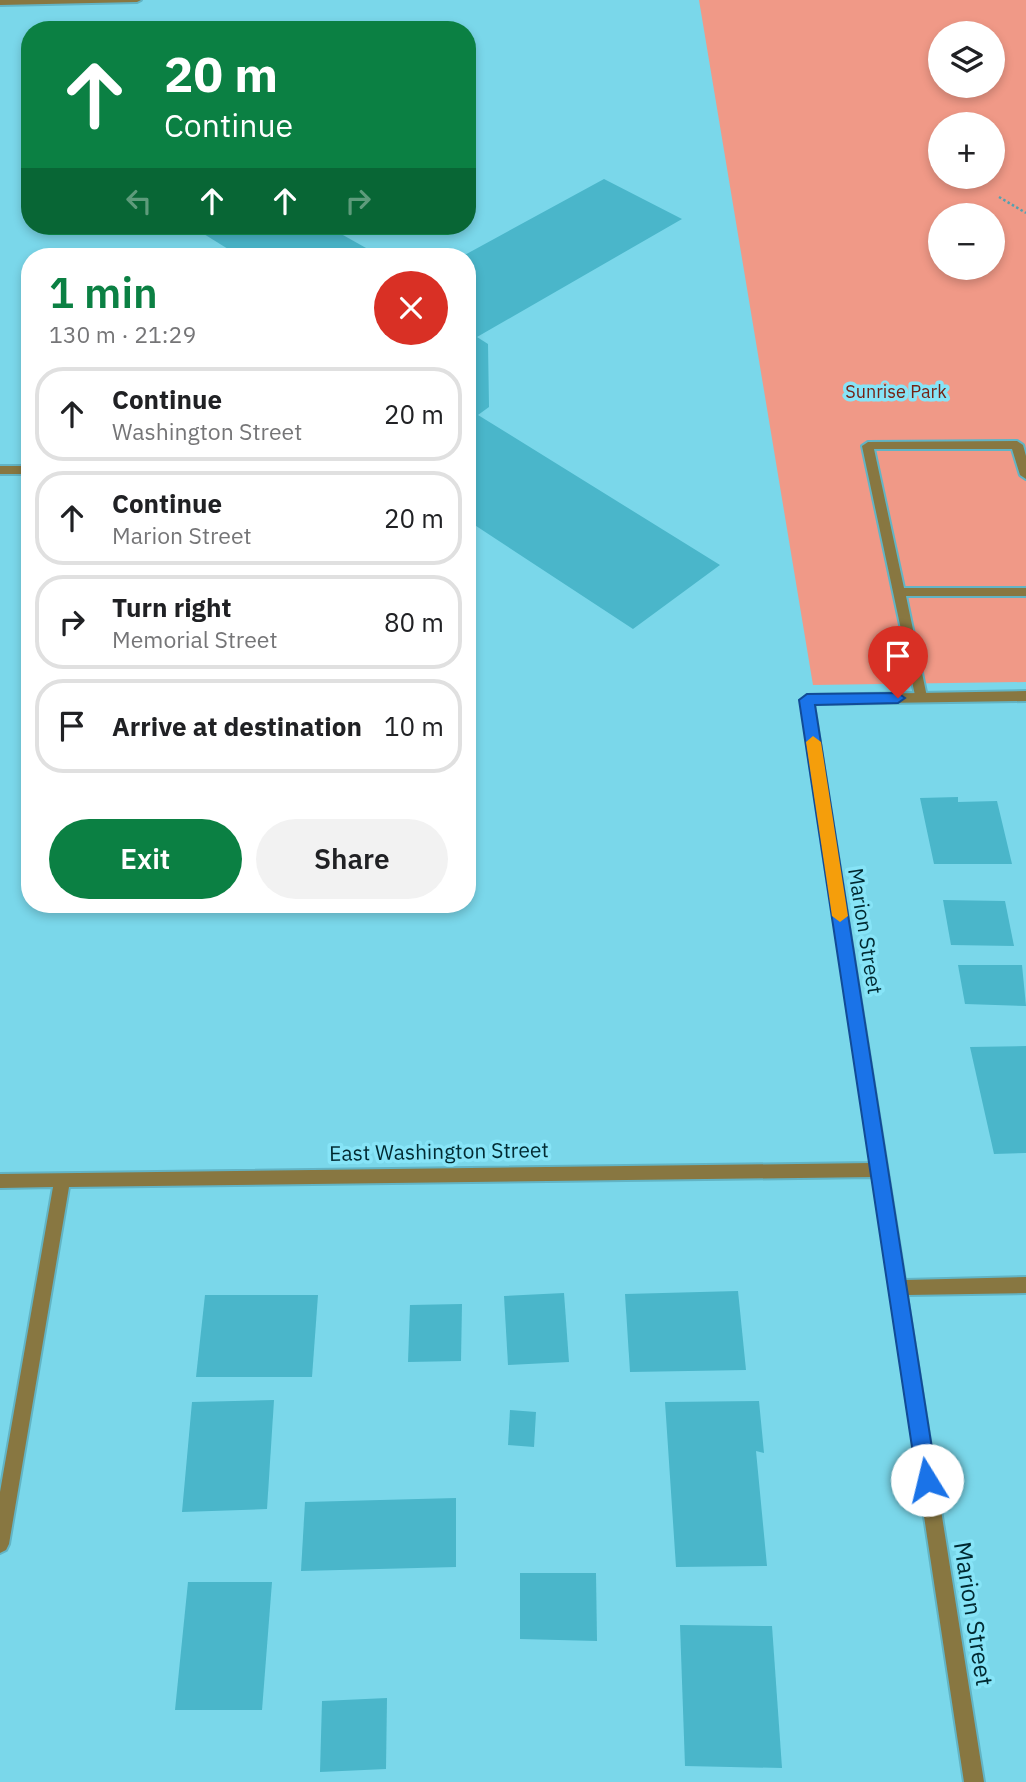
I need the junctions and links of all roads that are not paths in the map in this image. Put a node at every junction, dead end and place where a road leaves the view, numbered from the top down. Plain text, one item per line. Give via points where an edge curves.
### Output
1 (136, 0) edge
2 (0, 2) edge
3 (0, 470) edge
4 (21, 470) edge
5 (1026, 475) edge
6 (898, 592) junction
7 (1026, 592) edge
8 (1026, 696) edge
9 (921, 698) junction
10 (878, 1170) junction
11 (62, 1180) junction
12 (0, 1181) edge
13 (1026, 1285) edge
14 (898, 1288) junction
15 (0, 1544) edge
16 (974, 1782) edge

1 - 2 street
3 - 4 street
5 - 6 street via 1017,445 868,446
6 - 7 street
6 - 9 street
8 - 9 street
9 - 10 street, Marion Street via 807,700
10 - 11 street, East Washington Street
10 - 14 street, Marion Street
11 - 12 street, East Washington Street
11 - 15 street
13 - 14 street
14 - 16 street, Marion Street

